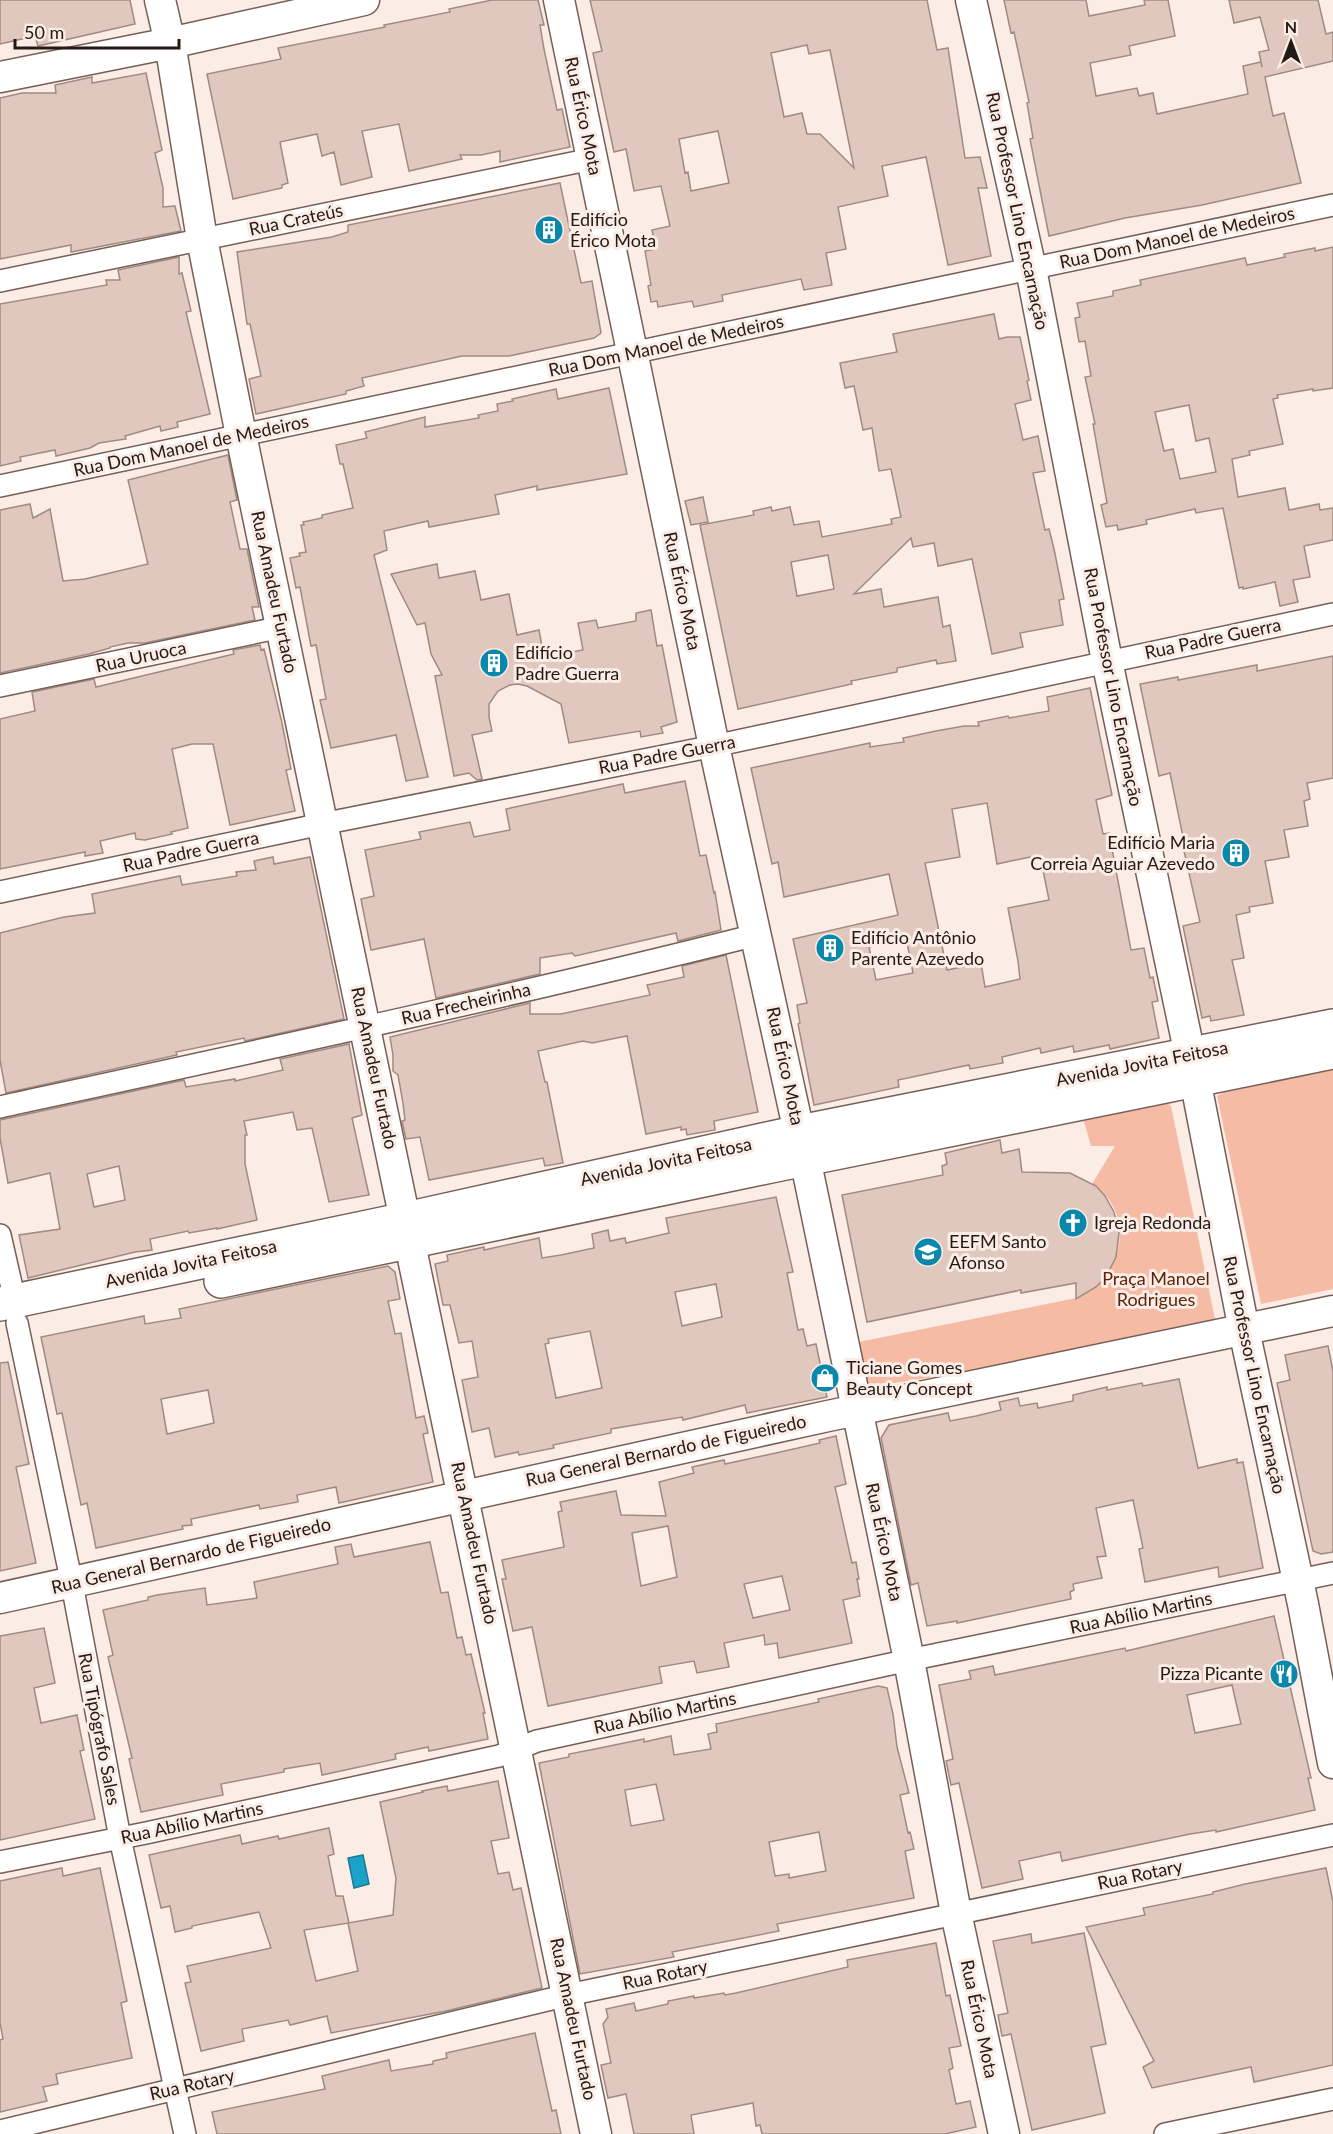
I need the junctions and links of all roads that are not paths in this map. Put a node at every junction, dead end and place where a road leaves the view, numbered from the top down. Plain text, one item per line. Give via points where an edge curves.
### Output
1 (160, 0) edge
2 (364, 0) edge
3 (559, 0) edge
4 (971, 0) edge
5 (170, 43) junction
6 (0, 77) edge
7 (592, 159) junction
8 (1333, 205) edge
9 (202, 239) junction
10 (1031, 269) junction
11 (0, 281) edge
12 (632, 353) junction
13 (241, 435) junction
14 (0, 486) edge
15 (1333, 614) edge
16 (282, 627) junction
17 (1107, 662) junction
18 (0, 686) edge
19 (714, 746) junction
20 (322, 824) junction
21 (0, 892) edge
22 (756, 935) junction
23 (1333, 1026) edge
24 (366, 1027) junction
25 (1333, 1052) edge
26 (1192, 1067) junction
27 (0, 1107) edge
28 (802, 1146) junction
29 (408, 1230) junction
30 (0, 1235) edge
31 (1333, 1311) edge
32 (8, 1314) edge
33 (1244, 1330) junction
34 (857, 1410) junction
35 (464, 1495) junction
36 (1333, 1573) edge
37 (1297, 1580) junction
38 (72, 1584) junction
39 (0, 1598) edge
40 (909, 1660) junction
41 (517, 1750) junction
42 (1333, 1763) edge
43 (1333, 1834) edge
44 (120, 1838) junction
45 (0, 1862) edge
46 (956, 1913) junction
47 (568, 1995) junction
48 (175, 2089) junction
49 (1333, 2099) edge
50 (0, 2131) edge
51 (185, 2134) edge
52 (596, 2134) edge
53 (1004, 2134) edge
54 (1165, 2134) edge

1 - 5 street, Rua Amadeu Furtado
2 - 5 street
3 - 7 street, Rua Érico Mota
4 - 10 street, Rua Professor Lino Encarnação
5 - 6 street
5 - 9 street, Rua Amadeu Furtado
7 - 9 street, Rua Crateús
7 - 12 street, Rua Érico Mota
8 - 10 street, Rua Dom Manoel de Medeiros
9 - 11 street, Rua Crateús
9 - 13 street, Rua Amadeu Furtado
10 - 12 street, Rua Dom Manoel de Medeiros
10 - 17 street, Rua Professor Lino Encarnação
12 - 13 street, Rua Dom Manoel de Medeiros
12 - 19 street, Rua Érico Mota
13 - 14 street, Rua Dom Manoel de Medeiros
13 - 16 street, Rua Amadeu Furtado
15 - 17 street, Rua Padre Guerra
16 - 18 street, Rua Uruoca
16 - 20 street, Rua Amadeu Furtado
17 - 19 street, Rua Padre Guerra
17 - 26 street, Rua Professor Lino Encarnação
19 - 20 street, Rua Padre Guerra
19 - 22 street, Rua Érico Mota
20 - 21 street, Rua Padre Guerra
20 - 24 street, Rua Amadeu Furtado
22 - 24 street, Rua Frecheirinha
22 - 28 street, Rua Érico Mota
23 - 26 main road, Avenida Jovita Feitosa
24 - 27 street, Rua Frecheirinha
24 - 29 street, Rua Amadeu Furtado
25 - 26 main road, Avenida Jovita Feitosa
26 - 28 main road, Avenida Jovita Feitosa
26 - 33 street, Rua Professor Lino Encarnação
28 - 29 main road, Avenida Jovita Feitosa
28 - 34 street, Rua Érico Mota
29 - 32 main road, Avenida Jovita Feitosa
29 - 35 street, Rua Amadeu Furtado
30 - 32 street, Rua Tipógrafo Sales
31 - 33 street, Rua General Bernardo de Figueiredo
32 - 38 street, Rua Tipógrafo Sales
33 - 34 street, Rua General Bernardo de Figueiredo
33 - 37 street, Rua Professor Lino Encarnação
34 - 35 street, Rua General Bernardo de Figueiredo
34 - 40 street, Rua Érico Mota
35 - 38 street, Rua General Bernardo de Figueiredo
35 - 41 street, Rua Amadeu Furtado
36 - 37 street, Rua Abílio Martins
37 - 40 street, Rua Abílio Martins
37 - 42 street, Rua Professor Lino Encarnação
38 - 39 street, Rua General Bernardo de Figueiredo
38 - 44 street, Rua Tipógrafo Sales
40 - 41 street, Rua Abílio Martins via 537,1741
40 - 46 street, Rua Érico Mota
41 - 44 street, Rua Abílio Martins
41 - 47 street, Rua Amadeu Furtado
43 - 46 street, Rua Rotary
44 - 45 street, Rua Abílio Martins
44 - 48 street, Rua Tipógrafo Sales
46 - 47 street, Rua Rotary
46 - 53 street, Rua Érico Mota
47 - 48 street, Rua Rotary
47 - 52 street, Rua Amadeu Furtado
48 - 50 street, Rua Rotary
48 - 51 street, Rua Tipógrafo Sales
49 - 54 street

